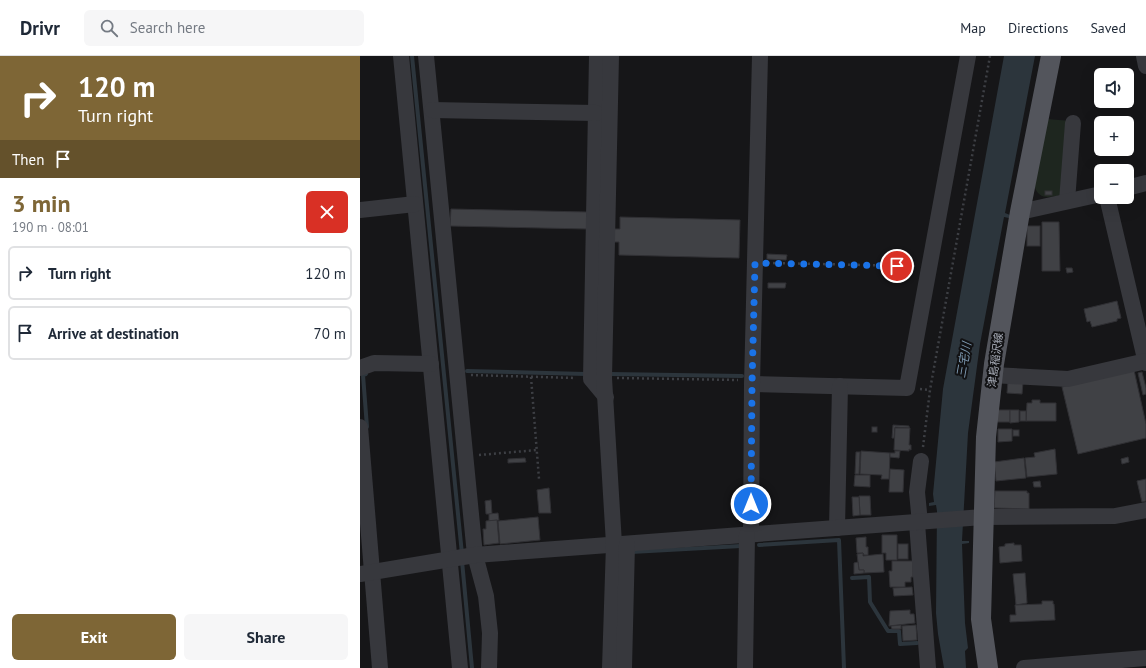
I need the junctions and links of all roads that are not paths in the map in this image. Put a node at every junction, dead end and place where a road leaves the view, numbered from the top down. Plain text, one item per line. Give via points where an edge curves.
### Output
1 (401, 56) edge
2 (426, 56) edge
3 (597, 56) edge
4 (611, 56) edge
5 (760, 56) edge
6 (968, 56) edge
7 (1051, 56) edge
8 (1144, 56) edge
9 (1146, 66) edge
10 (432, 110) junction
11 (596, 113) junction
12 (1073, 123) dead end
13 (602, 172) junction
14 (1146, 183) edge
15 (1134, 186) edge
16 (1094, 196) edge
17 (1067, 202) junction
18 (415, 204) junction
19 (1109, 204) edge
20 (360, 210) edge
21 (1020, 212) junction
22 (1146, 362) edge
23 (431, 364) junction
24 (360, 368) edge
25 (992, 375) junction
26 (752, 382) junction
27 (840, 386) junction
28 (360, 427) edge
29 (921, 461) road end
30 (1146, 510) edge
31 (983, 517) junction
32 (920, 522) junction
33 (837, 528) junction
34 (749, 535) junction
35 (621, 544) junction
36 (462, 556) junction
37 (366, 573) edge
38 (1146, 658) edge
39 (380, 668) edge
40 (460, 668) edge
41 (489, 668) edge
42 (610, 668) edge
43 (624, 668) edge
44 (745, 668) edge
45 (928, 668) edge
46 (988, 668) edge
47 (1024, 668) edge

1 - 18 street
2 - 10 street
3 - 11 street
4 - 13 street
5 - 26 street
6 - 27 street via 907,388
7 - 21 main road, 津島稲沢線
8 - 9 street
10 - 11 street
10 - 36 street via 466,457
11 - 13 street
12 - 17 street
13 - 35 street via 598,378 606,397
14 - 15 street
16 - 17 street
17 - 21 street
18 - 20 street
18 - 23 street
19 - 22 street
21 - 25 main road, 津島稲沢線
22 - 25 street via 1068,379
23 - 24 street via 374,363
23 - 36 street
25 - 31 main road, 津島稲沢線 via 986,436
26 - 27 street
26 - 34 street
27 - 33 street
28 - 37 street
29 - 32 street via 917,492
30 - 31 street via 1115,516
31 - 32 street
31 - 46 main road, 津島稲沢線 via 981,619
32 - 33 street
32 - 45 street
33 - 34 street
34 - 35 street
34 - 44 street
35 - 36 street
35 - 42 street
35 - 43 street
36 - 37 street
36 - 40 street
36 - 41 street via 486,596 490,633
37 - 39 street
38 - 47 street

